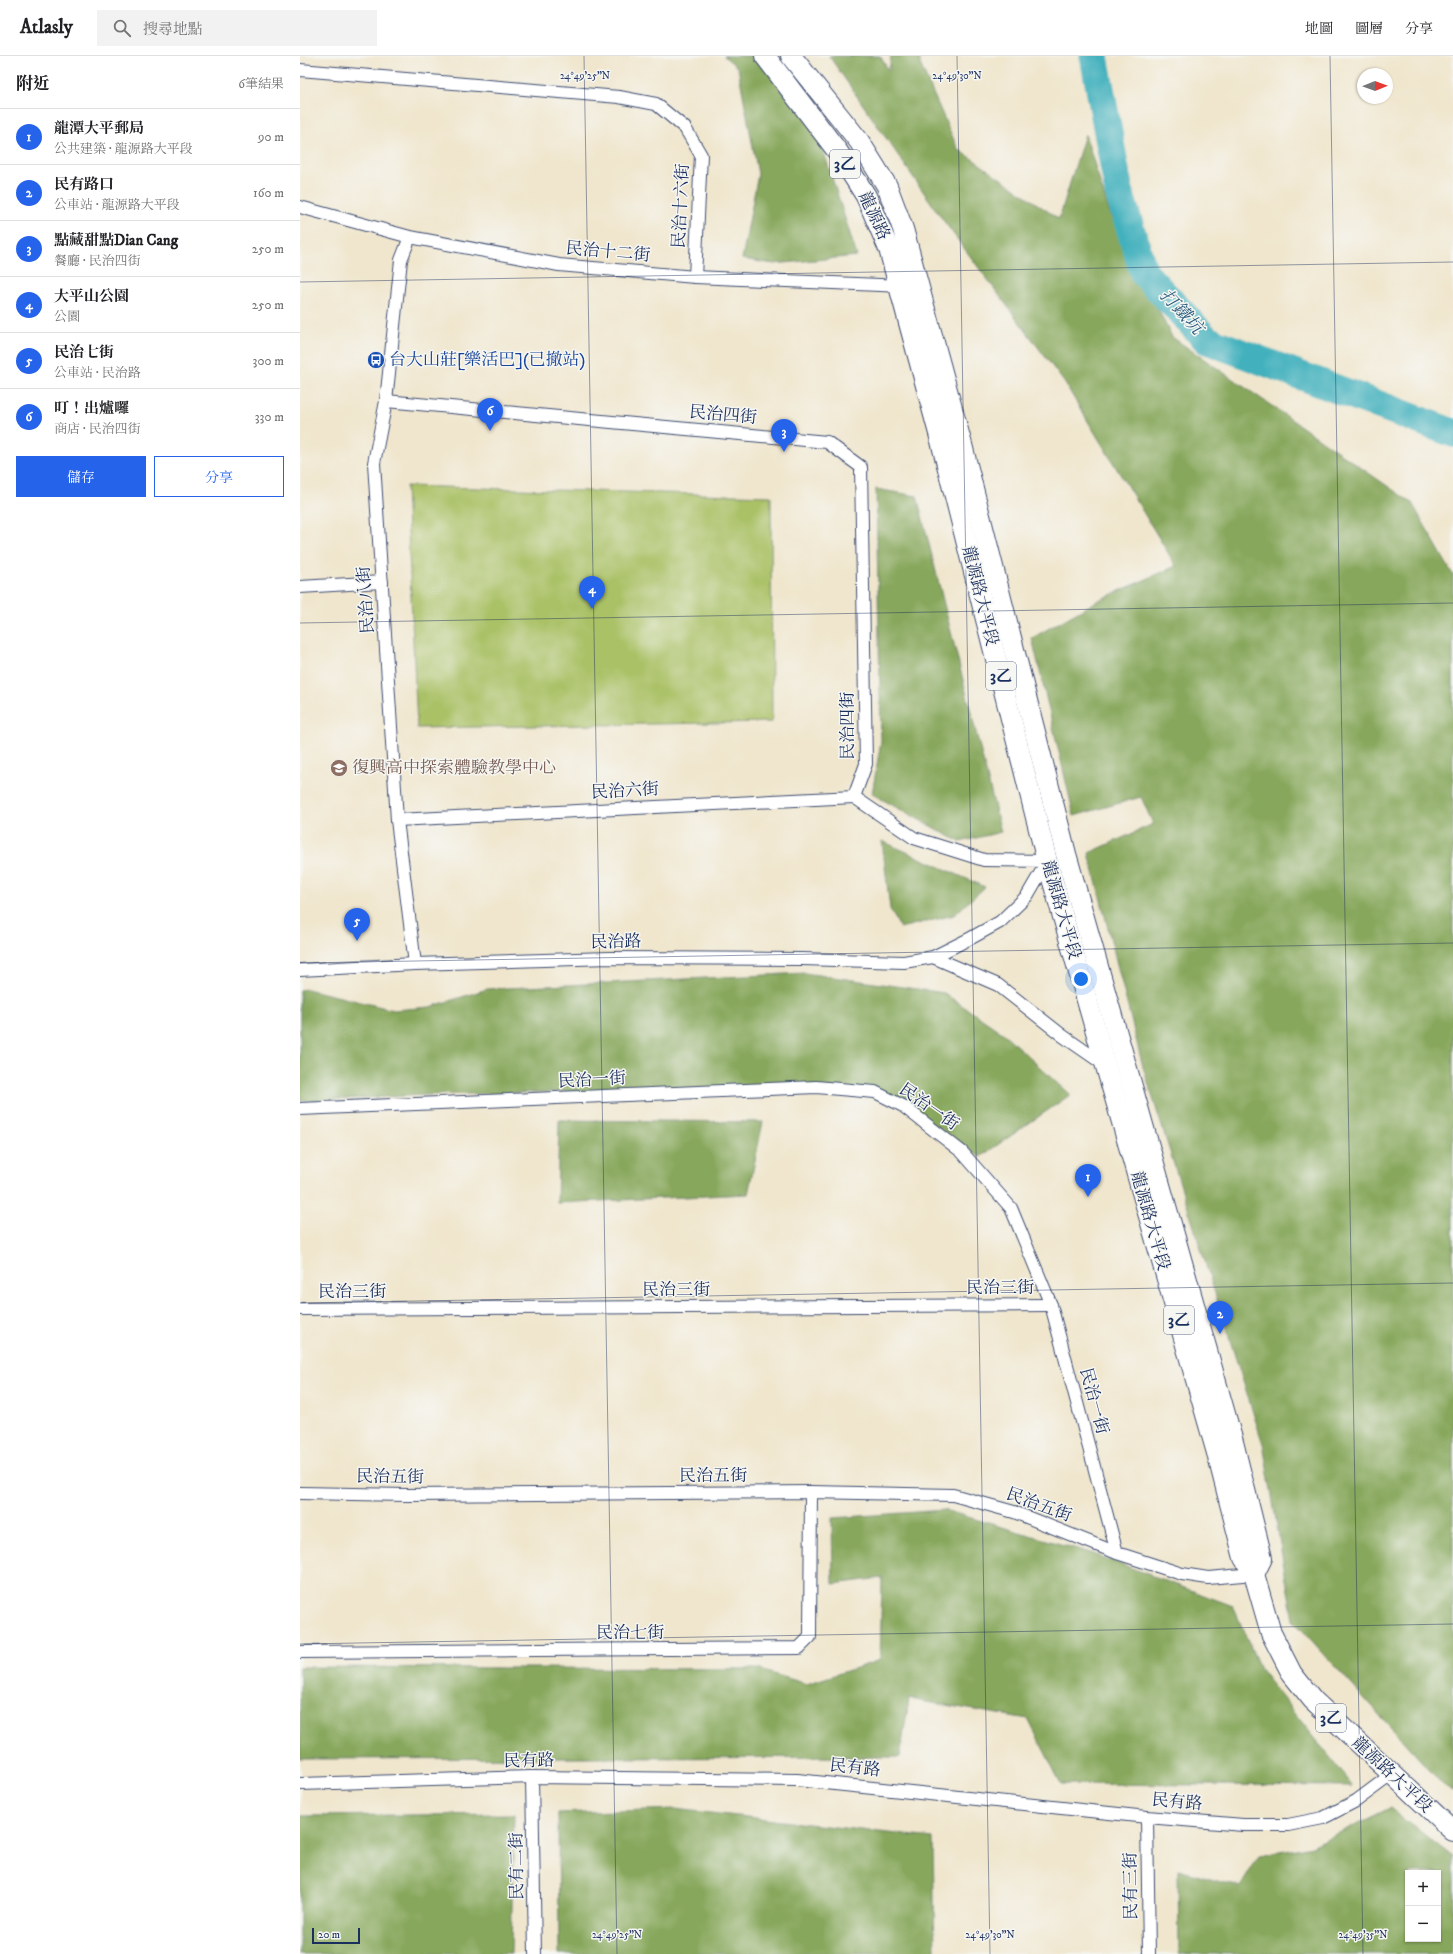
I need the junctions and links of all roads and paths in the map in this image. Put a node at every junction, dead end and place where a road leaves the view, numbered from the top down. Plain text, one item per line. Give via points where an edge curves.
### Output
1 (765, 56) edge
2 (791, 56) edge
3 (300, 70) edge
4 (300, 207) edge
5 (410, 237) junction
6 (695, 277) junction
7 (899, 286) junction
8 (919, 288) junction
9 (386, 401) junction
10 (382, 582) junction
11 (300, 587) edge
12 (854, 797) junction
13 (397, 820) junction
14 (1066, 854) junction
15 (1047, 861) junction
16 (933, 957) junction
17 (415, 964) junction
18 (300, 970) edge
19 (1115, 1063) junction
20 (300, 1109) edge
21 (1051, 1304) junction
22 (300, 1309) edge
23 (811, 1492) junction
24 (300, 1493) edge
25 (1117, 1553) junction
26 (1254, 1574) junction
27 (300, 1652) edge
28 (1391, 1775) junction
29 (532, 1777) junction
30 (300, 1784) edge
31 (1148, 1817) junction
32 (1453, 1831) edge
33 (535, 1954) edge
34 (1149, 1954) edge

1 - 7 main road, 龍源路 / 3乙 via 838,152 866,196 889,249
2 - 8 main road, 龍源路 / 3乙 via 859,141 887,186 903,229
3 - 6 street, 民治十六街 via 619,97 656,104 686,128 701,155
4 - 5 street, 民治十二街
5 - 6 street, 民治十二街 via 559,265
5 - 9 street, 民治八街 via 401,260
6 - 7 street, 民治十二街
7 - 8 street, 民治十二街
7 - 15 main road, 龍源路大平段 / 3乙 via 943,448
8 - 14 main road, 龍源路大平段 / 3乙 via 962,444
9 - 10 street, 民治八街 via 374,463
9 - 12 street, 民治四街 via 826,442 861,467 866,764
10 - 11 street
10 - 13 street, 民治八街
12 - 13 street, 民治六街
12 - 15 street via 914,838 984,860
13 - 17 street, 民治八街
14 - 15 street
14 - 19 main road, 龍源路大平段 / 3乙
15 - 16 street, 民治路 via 1027,896 1000,922
15 - 19 main road, 龍源路大平段 / 3乙
16 - 17 street, 民治路 via 904,962 609,958
16 - 19 street via 998,985 1063,1036
17 - 18 street, 民治路
19 - 26 main road, 龍源路大平段 / 3乙 via 1233,1442 1262,1558
20 - 21 street, 民治一街 via 816,1087 875,1092 903,1106 962,1152 1011,1208
21 - 22 street, 民治三街
21 - 25 street, 民治一街
23 - 24 street, 民治五街 via 406,1495
23 - 25 street, 民治五街 via 953,1495 1014,1512
23 - 27 street, 民治七街 via 810,1637 799,1648
25 - 26 street via 1182,1574 1208,1578
26 - 28 main road, 龍源路大平段 / 3乙 via 1271,1633 1292,1674 1313,1700
28 - 31 street, 民有路 via 1356,1801 1323,1818 1288,1825 1243,1825
28 - 32 main road, 龍源路大平段 / 3乙
29 - 30 street, 民有路
29 - 31 street, 民有路 via 797,1780
29 - 33 street, 民有二街
31 - 34 street, 民有三街

